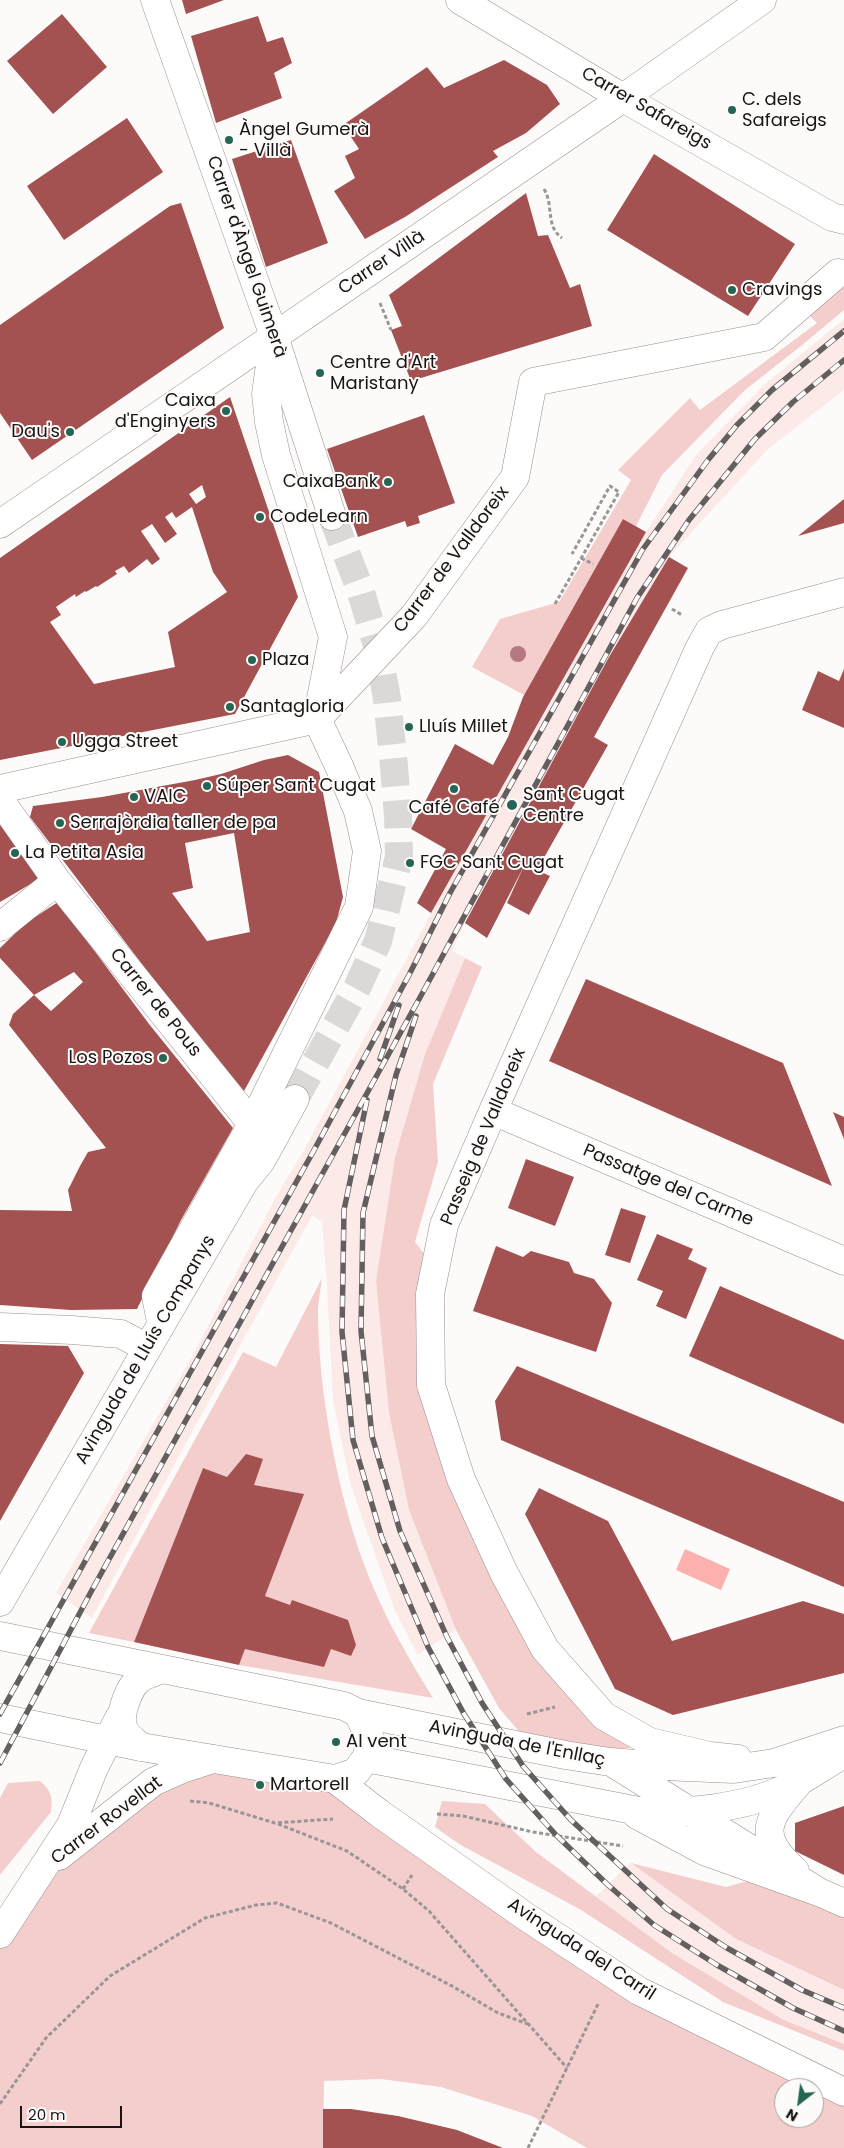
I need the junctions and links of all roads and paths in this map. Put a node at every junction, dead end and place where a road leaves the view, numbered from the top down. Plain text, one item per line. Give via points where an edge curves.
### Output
1 (155, 0) edge
2 (460, 0) edge
3 (762, 0) edge
4 (623, 98) junction
5 (527, 164) junction
6 (841, 218) edge
7 (562, 238) dead end
8 (838, 273) dead end
9 (274, 336) junction
10 (332, 516) tunnel mouth
11 (0, 524) edge
12 (572, 554) dead end
13 (581, 558) junction
14 (592, 564) dead end
15 (844, 592) edge
16 (555, 604) dead end
17 (672, 609) dead end
18 (686, 617) dead end
19 (317, 720) junction
20 (0, 789) edge
21 (0, 800) edge
22 (57, 882) junction
23 (0, 927) edge
24 (295, 1099) tunnel mouth
25 (493, 1111) junction
26 (252, 1124) junction
27 (844, 1261) edge
28 (161, 1322) junction
29 (0, 1327) edge
30 (147, 1348) junction
31 (0, 1602) edge
32 (0, 1636) edge
33 (162, 1669) junction
34 (556, 1707) dead end
35 (123, 1708) junction
36 (358, 1713) junction
37 (523, 1714) dead end
38 (0, 1718) edge
39 (109, 1740) junction
40 (844, 1740) edge
41 (141, 1747) junction
42 (844, 1754) edge
43 (366, 1758) junction
44 (213, 1759) junction
45 (610, 1762) junction
46 (774, 1763) junction
47 (801, 1779) junction
48 (335, 1780) junction
49 (625, 1809) junction
50 (688, 1812) junction
51 (276, 1823) dead end
52 (35, 1880) junction
53 (818, 1892) junction
54 (844, 1904) edge
55 (0, 1934) edge
56 (612, 1974) junction
57 (528, 2024) junction
58 (567, 2068) junction
59 (844, 2092) edge
60 (0, 2104) edge
61 (528, 2148) edge

1 - 9 street, Carrer d'Àngel Guimerà
2 - 4 street, Carrer Safareigs
3 - 4 street, Carrer Villà
4 - 5 street, Carrer Villà
4 - 6 street, Carrer Safareigs
5 - 7 path via 546,193 552,225
5 - 9 street, Carrer Villà
8 - 19 street, Carrer de Valldoreix via 764,337 533,382 515,477 414,616
9 - 10 street, Carrer d'Àngel Guimerà
9 - 11 street, Carrer Villà
9 - 19 street via 266,394 269,422 276,455 333,637
12 - 13 path via 610,486 619,492
13 - 14 path
13 - 16 path
15 - 25 street, Passeig de Valldoreix via 709,631
17 - 18 path
19 - 20 street
19 - 26 street via 358,811 367,851 358,907
21 - 22 street, Carrer de Pous
22 - 23 street
22 - 26 street, Carrer de Pous
24 - 28 street, Avinguda de Lluís Companys via 261,1161 244,1182
25 - 27 street, Passatge del Carme
25 - 46 street, Passeig de Valldoreix via 444,1225 430,1294 431,1385 460,1479 504,1573 545,1649 604,1716 650,1742 710,1756
26 - 28 street via 156,1296
28 - 30 street, Avinguda de Lluís Companys
29 - 30 street via 120,1334
30 - 31 street, Avinguda de Lluís Companys
32 - 33 street, Avinguda de l'Enllaç
33 - 35 street via 139,1678
33 - 36 street, Avinguda de l'Enllaç via 344,1706
34 - 37 path
35 - 39 street, Carrer Rovellat
35 - 41 street via 122,1725 128,1736
36 - 43 street via 371,1741
36 - 45 street, Avinguda de l'Enllaç
38 - 39 street
39 - 41 street
39 - 52 street, Carrer Rovellat via 71,1825
40 - 46 street, Avinguda de l'Enllaç
41 - 44 street
42 - 47 street
43 - 48 street via 356,1772
43 - 49 street
44 - 48 street
44 - 52 street, Carrer Rovellat via 153,1782 51,1862
45 - 46 street, Avinguda de l'Enllaç via 734,1769
45 - 50 street
47 - 50 street via 784,1790 744,1802
47 - 53 street via 773,1814 768,1828 780,1858
48 - 56 street, Avinguda del Carril
49 - 50 street
49 - 53 street via 704,1851
50 - 53 street
51 - 57 path via 347,1851 403,1889 428,1911
52 - 55 street, Carrer Rovellat
53 - 54 street
56 - 58 path
56 - 59 street, Avinguda del Carril via 639,1991
57 - 58 path
57 - 60 path via 498,2013 331,1923 277,1902 256,1905 205,1918 110,1976 46,2038
58 - 61 path

